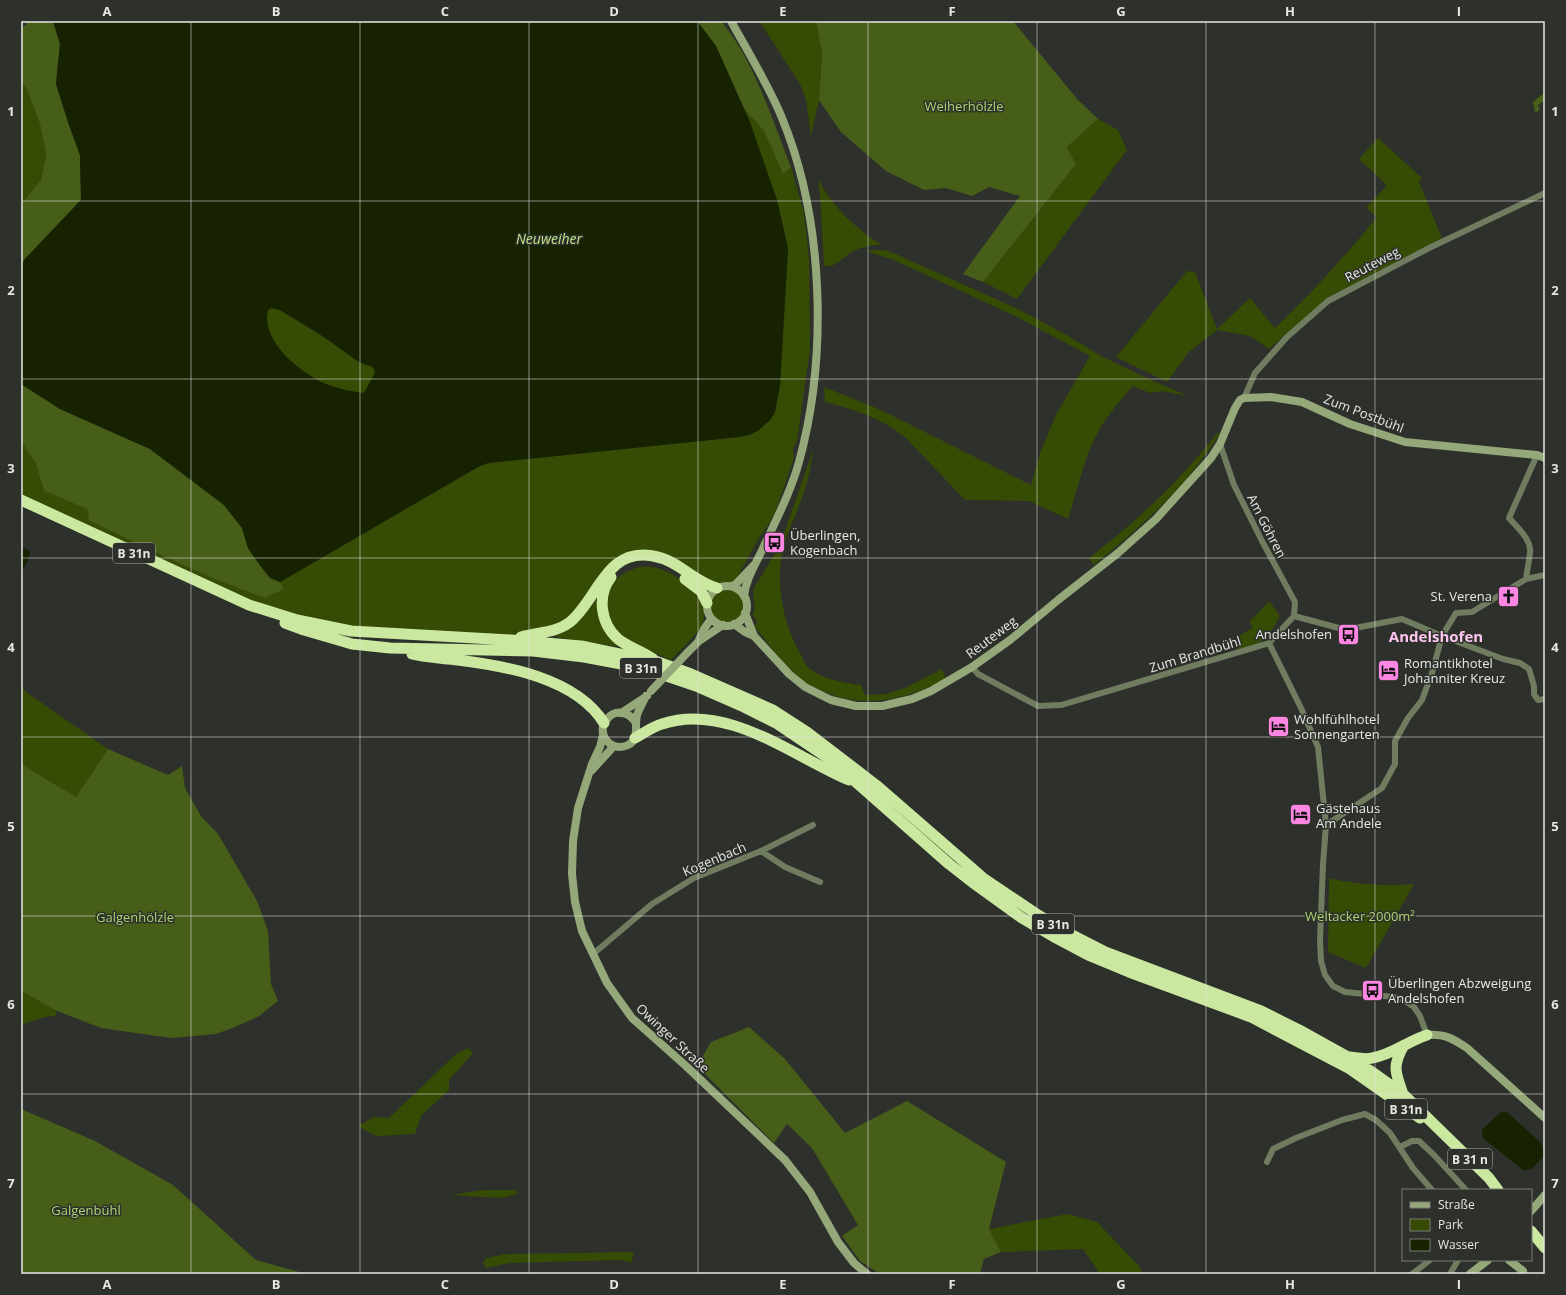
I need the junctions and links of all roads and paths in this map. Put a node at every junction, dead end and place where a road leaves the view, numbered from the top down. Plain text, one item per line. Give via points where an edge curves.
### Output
1 (731, 21) edge
2 (1545, 193) edge
3 (1244, 398) junction
4 (1220, 444) junction
5 (1537, 455) junction
6 (1545, 458) edge
7 (21, 500) edge
8 (754, 565) junction
9 (1545, 575) edge
10 (1526, 579) junction
11 (731, 586) junction
12 (717, 588) junction
13 (744, 596) junction
14 (707, 603) junction
15 (249, 605) junction
16 (745, 614) junction
17 (1294, 616) junction
18 (711, 619) junction
19 (734, 624) junction
20 (723, 625) junction
21 (754, 636) junction
22 (1442, 636) junction
23 (511, 640) junction
24 (699, 641) junction
25 (1269, 643) junction
26 (390, 648) junction
27 (658, 662) junction
28 (972, 667) junction
29 (649, 694) junction
30 (1545, 699) edge
31 (621, 713) junction
32 (604, 723) junction
33 (636, 723) junction
34 (603, 735) junction
35 (635, 738) junction
36 (614, 746) junction
37 (590, 772) junction
38 (861, 786) junction
39 (813, 825) dead end
40 (1326, 825) junction
41 (761, 851) junction
42 (820, 882) dead end
43 (593, 954) junction
44 (1427, 1035) junction
45 (1404, 1044) junction
46 (1348, 1057) junction
47 (1403, 1094) junction
48 (1545, 1118) edge
49 (1440, 1131) junction
50 (1400, 1147) junction
51 (1267, 1162) dead end
52 (1431, 1189) edge
53 (1465, 1189) edge
54 (1497, 1189) edge
55 (1545, 1195) edge
56 (1532, 1209) edge
57 (1532, 1232) edge
58 (1544, 1247) edge
59 (1429, 1261) edge
60 (1457, 1261) edge
61 (1479, 1261) edge
62 (1487, 1261) edge
63 (1510, 1261) edge
64 (1519, 1261) edge
65 (1524, 1272) edge
66 (867, 1274) edge
67 (1412, 1274) edge
68 (1450, 1274) edge
69 (1466, 1274) edge
70 (1470, 1274) edge

1 - 8 street via 782,118 793,150 807,202 812,236 817,318 813,390 798,463 785,502
2 - 3 street, Reuteweg via 1431,247 1328,301 1287,337 1255,373
3 - 4 street via 1240,400
3 - 5 street, Zum Postbühl via 1271,397 1302,402 1350,424 1406,442
4 - 17 street, Am Göhren via 1234,485 1295,602
4 - 28 street, Reuteweg via 1156,519 1010,640
5 - 6 street, Zum Postbühl
5 - 10 street via 1509,518 1526,537 1531,552
7 - 15 highway, B 31n
8 - 11 street
8 - 13 street
9 - 10 street
10 - 22 street via 1472,612 1456,613
11 - 12 street
11 - 13 street
12 - 14 street
12 - 23 highway via 706,585 663,558 636,556 611,568 580,612 569,623 557,629
13 - 16 street via 747,605
14 - 18 street
14 - 27 highway via 701,591 659,564 634,562 614,574 605,587 602,601 606,623 619,639
15 - 23 highway, B 31n via 351,632
15 - 26 highway, B 31n via 268,617 304,630 352,644
16 - 19 street
16 - 21 street, Reuteweg
17 - 22 street via 1339,628 1356,628 1402,619
17 - 25 street
18 - 20 street
18 - 24 street
19 - 20 street
19 - 21 street, Reuteweg
20 - 24 street
21 - 28 street, Reuteweg via 789,674 805,687 831,700 856,706 882,706 912,698 932,690
22 - 30 street via 1520,663 1528,669 1538,700
22 - 40 street via 1422,700 1395,741 1395,764 1382,788
23 - 27 highway, B 31n via 581,646
24 - 29 street, bridge
25 - 28 street, Zum Brandbühl via 1061,705 1038,706 978,674
25 - 40 street via 1318,747
26 - 32 highway via 535,676 579,696 597,712
26 - 38 highway, B 31n via 533,651 643,668 696,686 776,723 831,760
27 - 46 highway, B 31n via 772,710 807,732 876,785 983,878 1068,933 1105,952 1261,1011
29 - 31 street
29 - 33 street via 637,714
31 - 32 street via 611,715
31 - 33 street via 630,716
32 - 34 street
33 - 35 street
34 - 36 street via 607,742
34 - 37 street, Owinger Straße
35 - 36 street via 624,747
35 - 38 highway via 662,724 680,720 726,722 751,731
36 - 37 street, Owinger Straße
37 - 43 street, Owinger Straße via 574,826 572,874 582,931
38 - 49 highway, B 31n via 972,882 1036,926 1088,955 1251,1017 1350,1069
39 - 41 street, Kogenbach
40 - 44 street via 1320,940 1325,975 1333,986 1345,992 1404,1000 1414,1007 1420,1016
41 - 42 street via 785,867
41 - 43 street, Kogenbach via 694,878 652,904
43 - 66 street, Owinger Straße via 607,983 632,1018 785,1160 810,1192 838,1242 854,1263
44 - 45 highway
44 - 48 street via 1441,1035 1467,1048
45 - 46 highway, B 31n via 1371,1059
45 - 47 highway, B 31n via 1396,1058 1395,1071
46 - 47 highway, B 31n
47 - 49 highway, B 31n
49 - 54 highway, B 31 n
50 - 51 street via 1390,1133 1365,1114 1342,1120 1273,1149
50 - 52 street via 1413,1168
50 - 53 street via 1412,1141 1419,1141
55 - 56 street
57 - 58 highway
59 - 67 street
60 - 68 street
61 - 69 street
62 - 70 street
63 - 65 street
64 - 65 street

